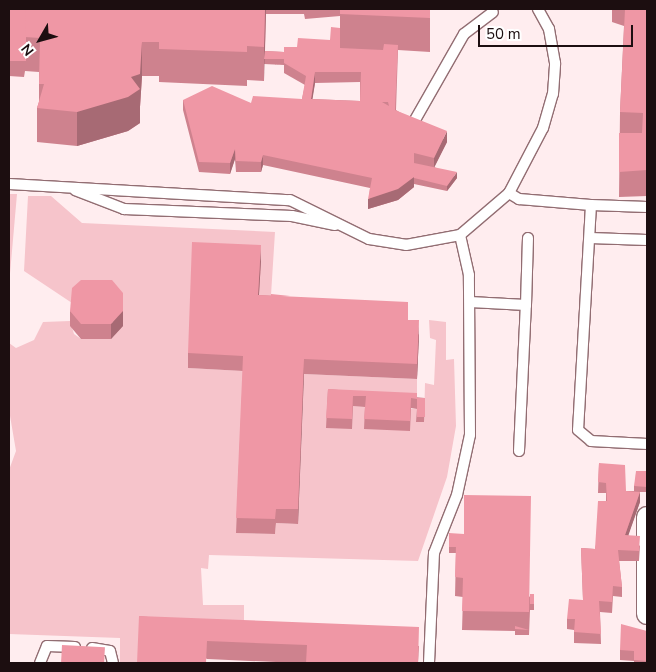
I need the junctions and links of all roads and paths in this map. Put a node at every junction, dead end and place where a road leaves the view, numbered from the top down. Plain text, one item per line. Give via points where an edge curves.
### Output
1 (538, 9) edge
2 (493, 12) dead end
3 (412, 127) edge
4 (9, 184) edge
5 (70, 187) junction
6 (509, 193) junction
7 (591, 205) junction
8 (647, 207) edge
9 (338, 226) junction
10 (460, 235) junction
11 (528, 238) dead end
12 (590, 238) junction
13 (647, 240) edge
14 (470, 302) junction
15 (526, 305) junction
16 (647, 444) edge
17 (519, 451) dead end
18 (647, 518) edge
19 (647, 614) edge
20 (40, 663) edge
21 (113, 663) edge
22 (429, 663) edge

1 - 6 lane via 549,29 555,63 553,94 528,163
2 - 3 lane via 464,34
4 - 5 lane
5 - 9 lane via 124,210 292,216
5 - 9 lane via 290,200 311,207
6 - 7 lane via 519,200
6 - 10 lane
7 - 8 lane
7 - 12 lane
9 - 10 lane via 368,239 406,245
10 - 14 lane
11 - 15 lane
12 - 13 lane
12 - 16 lane via 578,430 591,442
14 - 15 lane
14 - 22 lane via 470,435 458,495 434,553
15 - 17 lane
18 - 19 street
20 - 21 lane via 47,646 110,650

